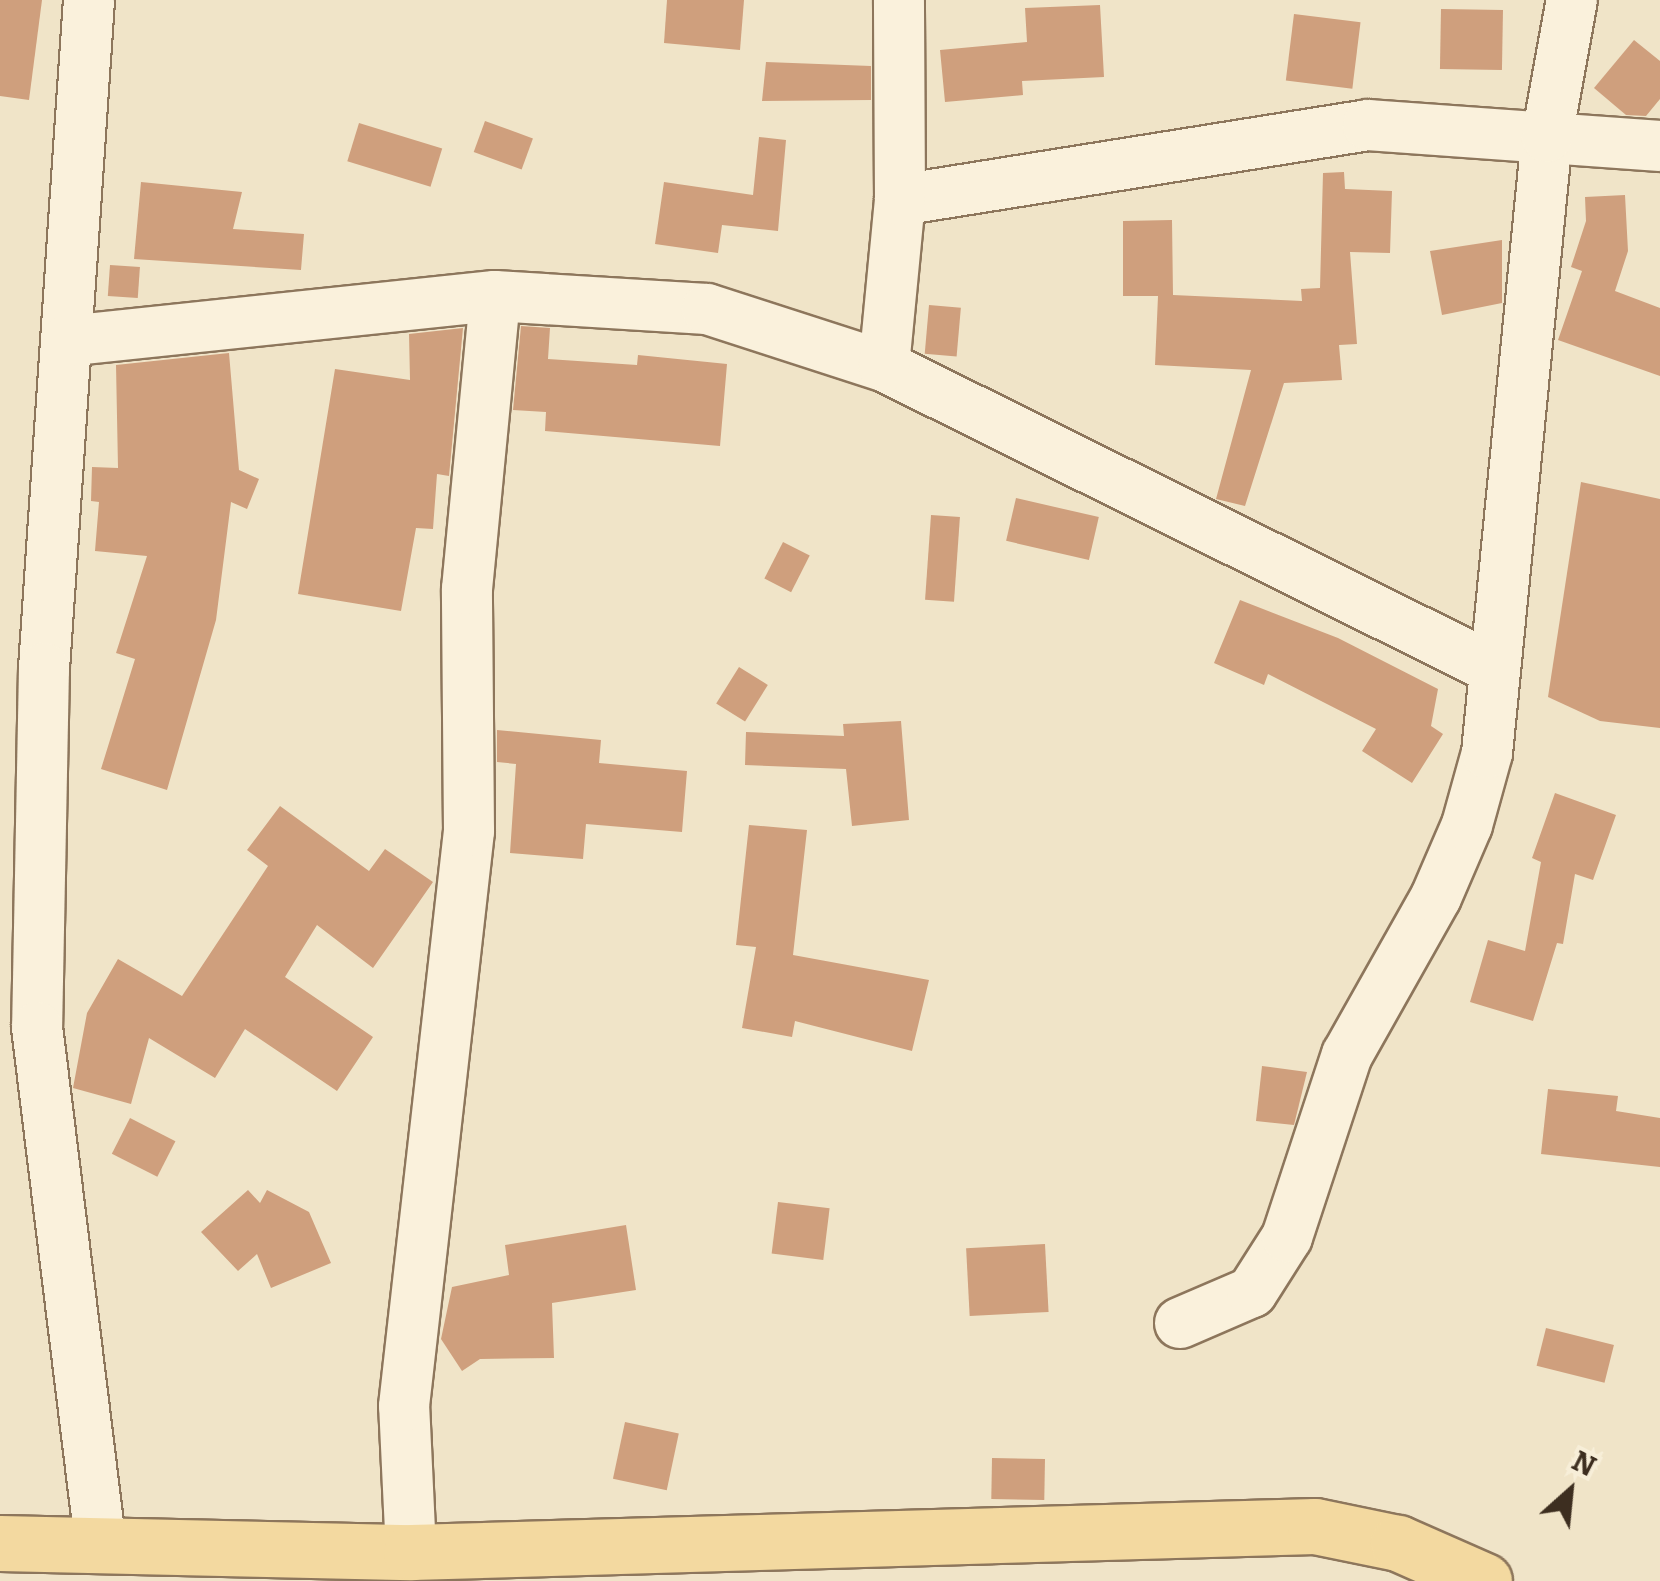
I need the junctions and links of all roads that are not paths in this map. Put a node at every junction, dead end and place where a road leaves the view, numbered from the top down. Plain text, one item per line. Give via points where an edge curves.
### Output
1 (89, 0) edge
2 (898, 0) edge
3 (1572, 0) edge
4 (1546, 138) junction
5 (1660, 146) edge
6 (900, 200) junction
7 (495, 296) junction
8 (66, 341) junction
9 (884, 366) junction
10 (22, 663) edge
11 (1494, 669) junction
12 (1180, 1322) dead end
13 (100, 1540) junction
14 (0, 1543) edge
15 (412, 1552) junction
16 (1484, 1581) edge

1 - 8 street
2 - 6 street
3 - 4 street
4 - 5 street
4 - 6 street via 1368,125
4 - 11 street
6 - 9 street
7 - 8 street
7 - 9 street via 707,309
7 - 15 street via 467,589 468,831 404,1406
8 - 10 street
9 - 11 street
10 - 13 street via 37,1027
11 - 12 street via 1487,754 1467,825 1436,897 1346,1054 1288,1237 1252,1292
13 - 14 main road
13 - 15 main road
15 - 16 main road via 1315,1526 1398,1542

